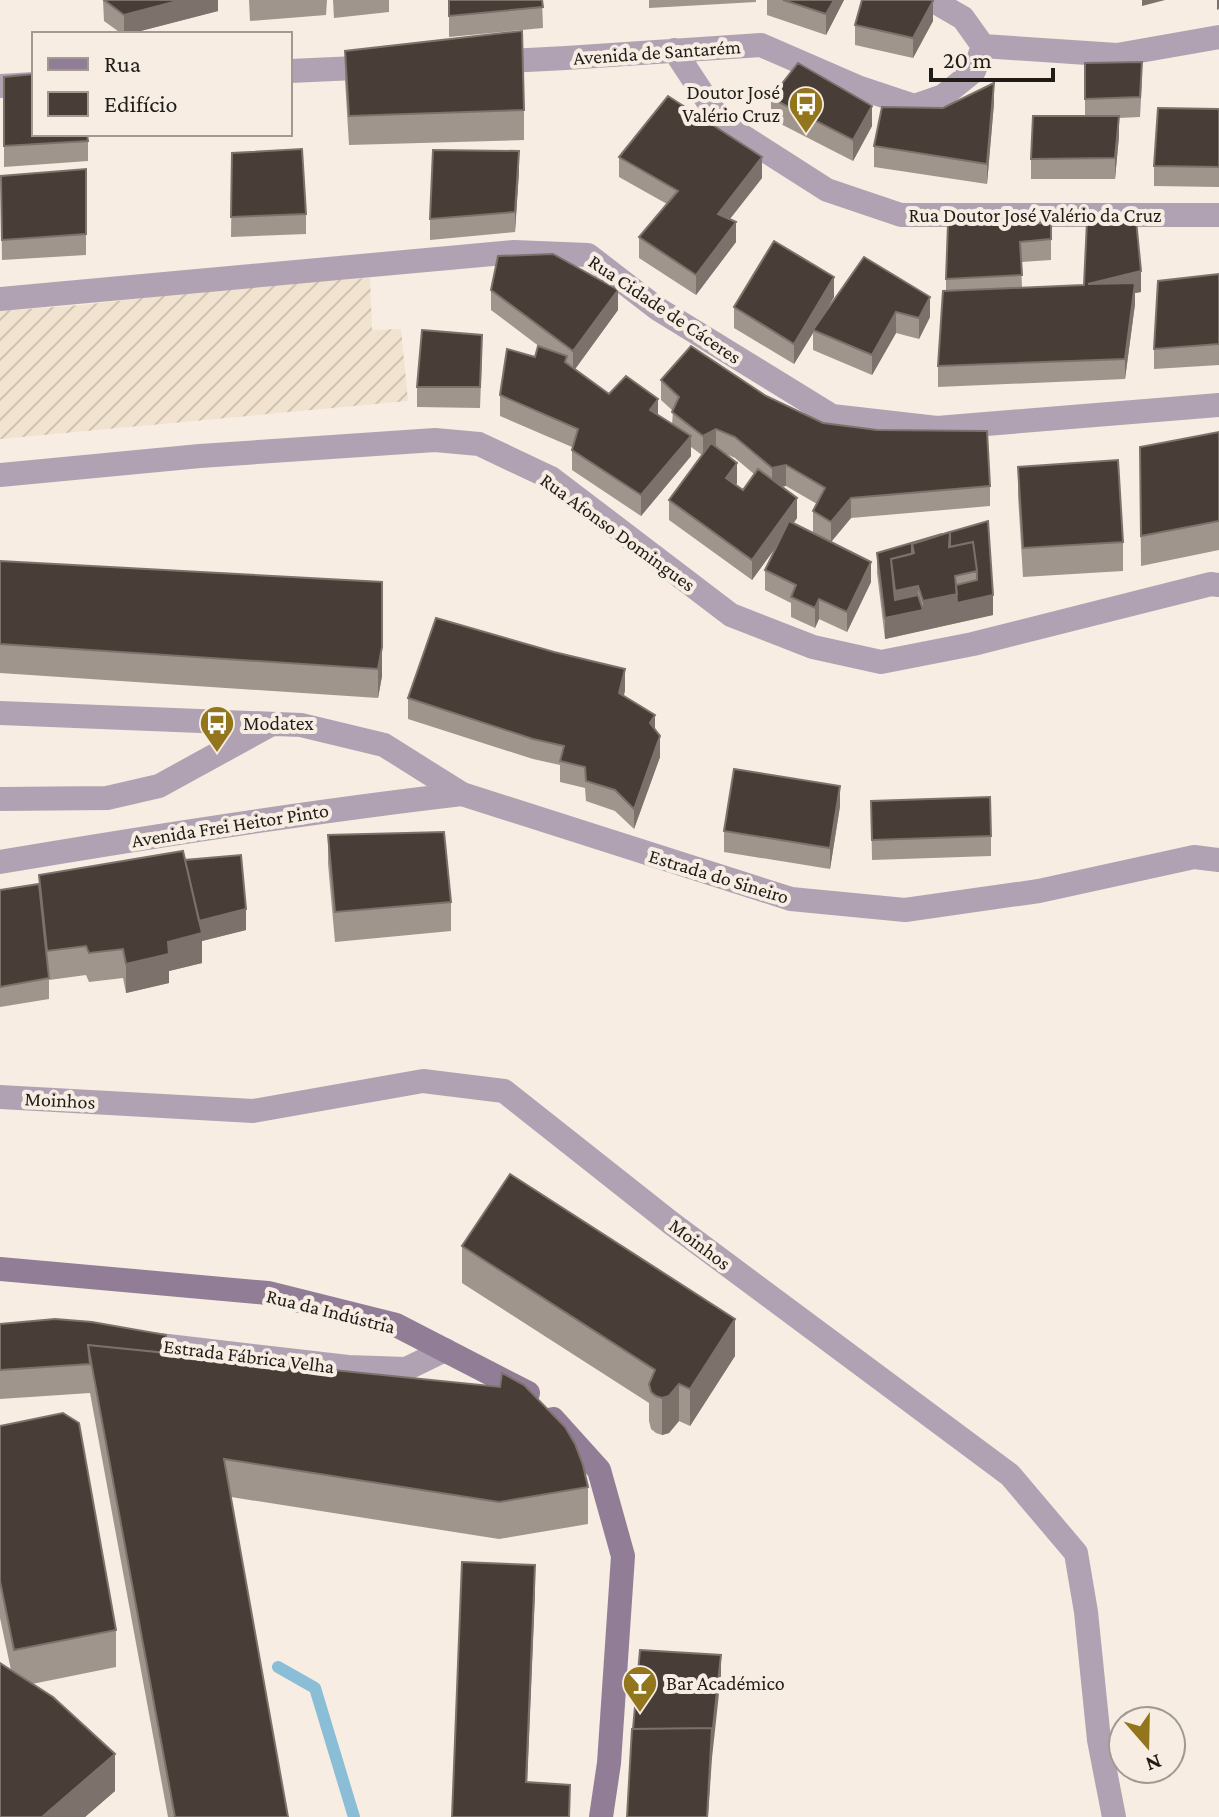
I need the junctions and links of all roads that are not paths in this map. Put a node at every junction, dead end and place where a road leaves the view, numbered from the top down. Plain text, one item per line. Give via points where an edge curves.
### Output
1 (932, 0) edge
2 (1219, 37) edge
3 (983, 46) junction
4 (674, 50) junction
5 (475, 62) edge
6 (396, 66) edge
7 (292, 71) edge
8 (32, 84) edge
9 (0, 86) edge
10 (1219, 215) edge
11 (0, 299) edge
12 (1219, 405) edge
13 (0, 475) edge
14 (1219, 585) edge
15 (0, 713) edge
16 (272, 724) junction
17 (462, 794) junction
18 (0, 799) edge
19 (1219, 860) edge
20 (0, 862) edge
21 (0, 1097) edge
22 (0, 1269) edge
23 (107, 1339) edge
24 (445, 1350) junction
25 (601, 1817) edge
26 (1114, 1817) edge

1 - 3 street via 963,18
2 - 3 street via 1117,55
3 - 4 street, Avenida de Santarém via 974,71 943,96 914,106 761,45
4 - 5 street, Avenida de Santarém
4 - 10 street, Rua Doutor José Valério da Cruz via 722,123 827,190 901,215
6 - 7 street
8 - 9 street
11 - 12 street, Rua Cidade de Cáceres via 514,252 588,255 658,309 832,416 937,428
13 - 14 street, Rua Afonso Domingues via 435,440 479,444 551,478 731,615 813,647 881,662
15 - 16 street
16 - 17 street via 301,725 384,745
16 - 18 street via 159,786 107,798
17 - 19 street, Estrada do Sineiro via 791,899 905,910 1039,891 1194,857
17 - 20 street, Avenida Frei Heitor Pinto
21 - 26 street, Moinhos via 253,1111 423,1081 504,1091 671,1223 1010,1475 1076,1553
22 - 24 street, Rua da Indústria via 268,1293 396,1325
23 - 24 street, Estrada Fábrica Velha via 406,1369
24 - 25 street, Rua da Indústria via 532,1395 599,1470 623,1556

